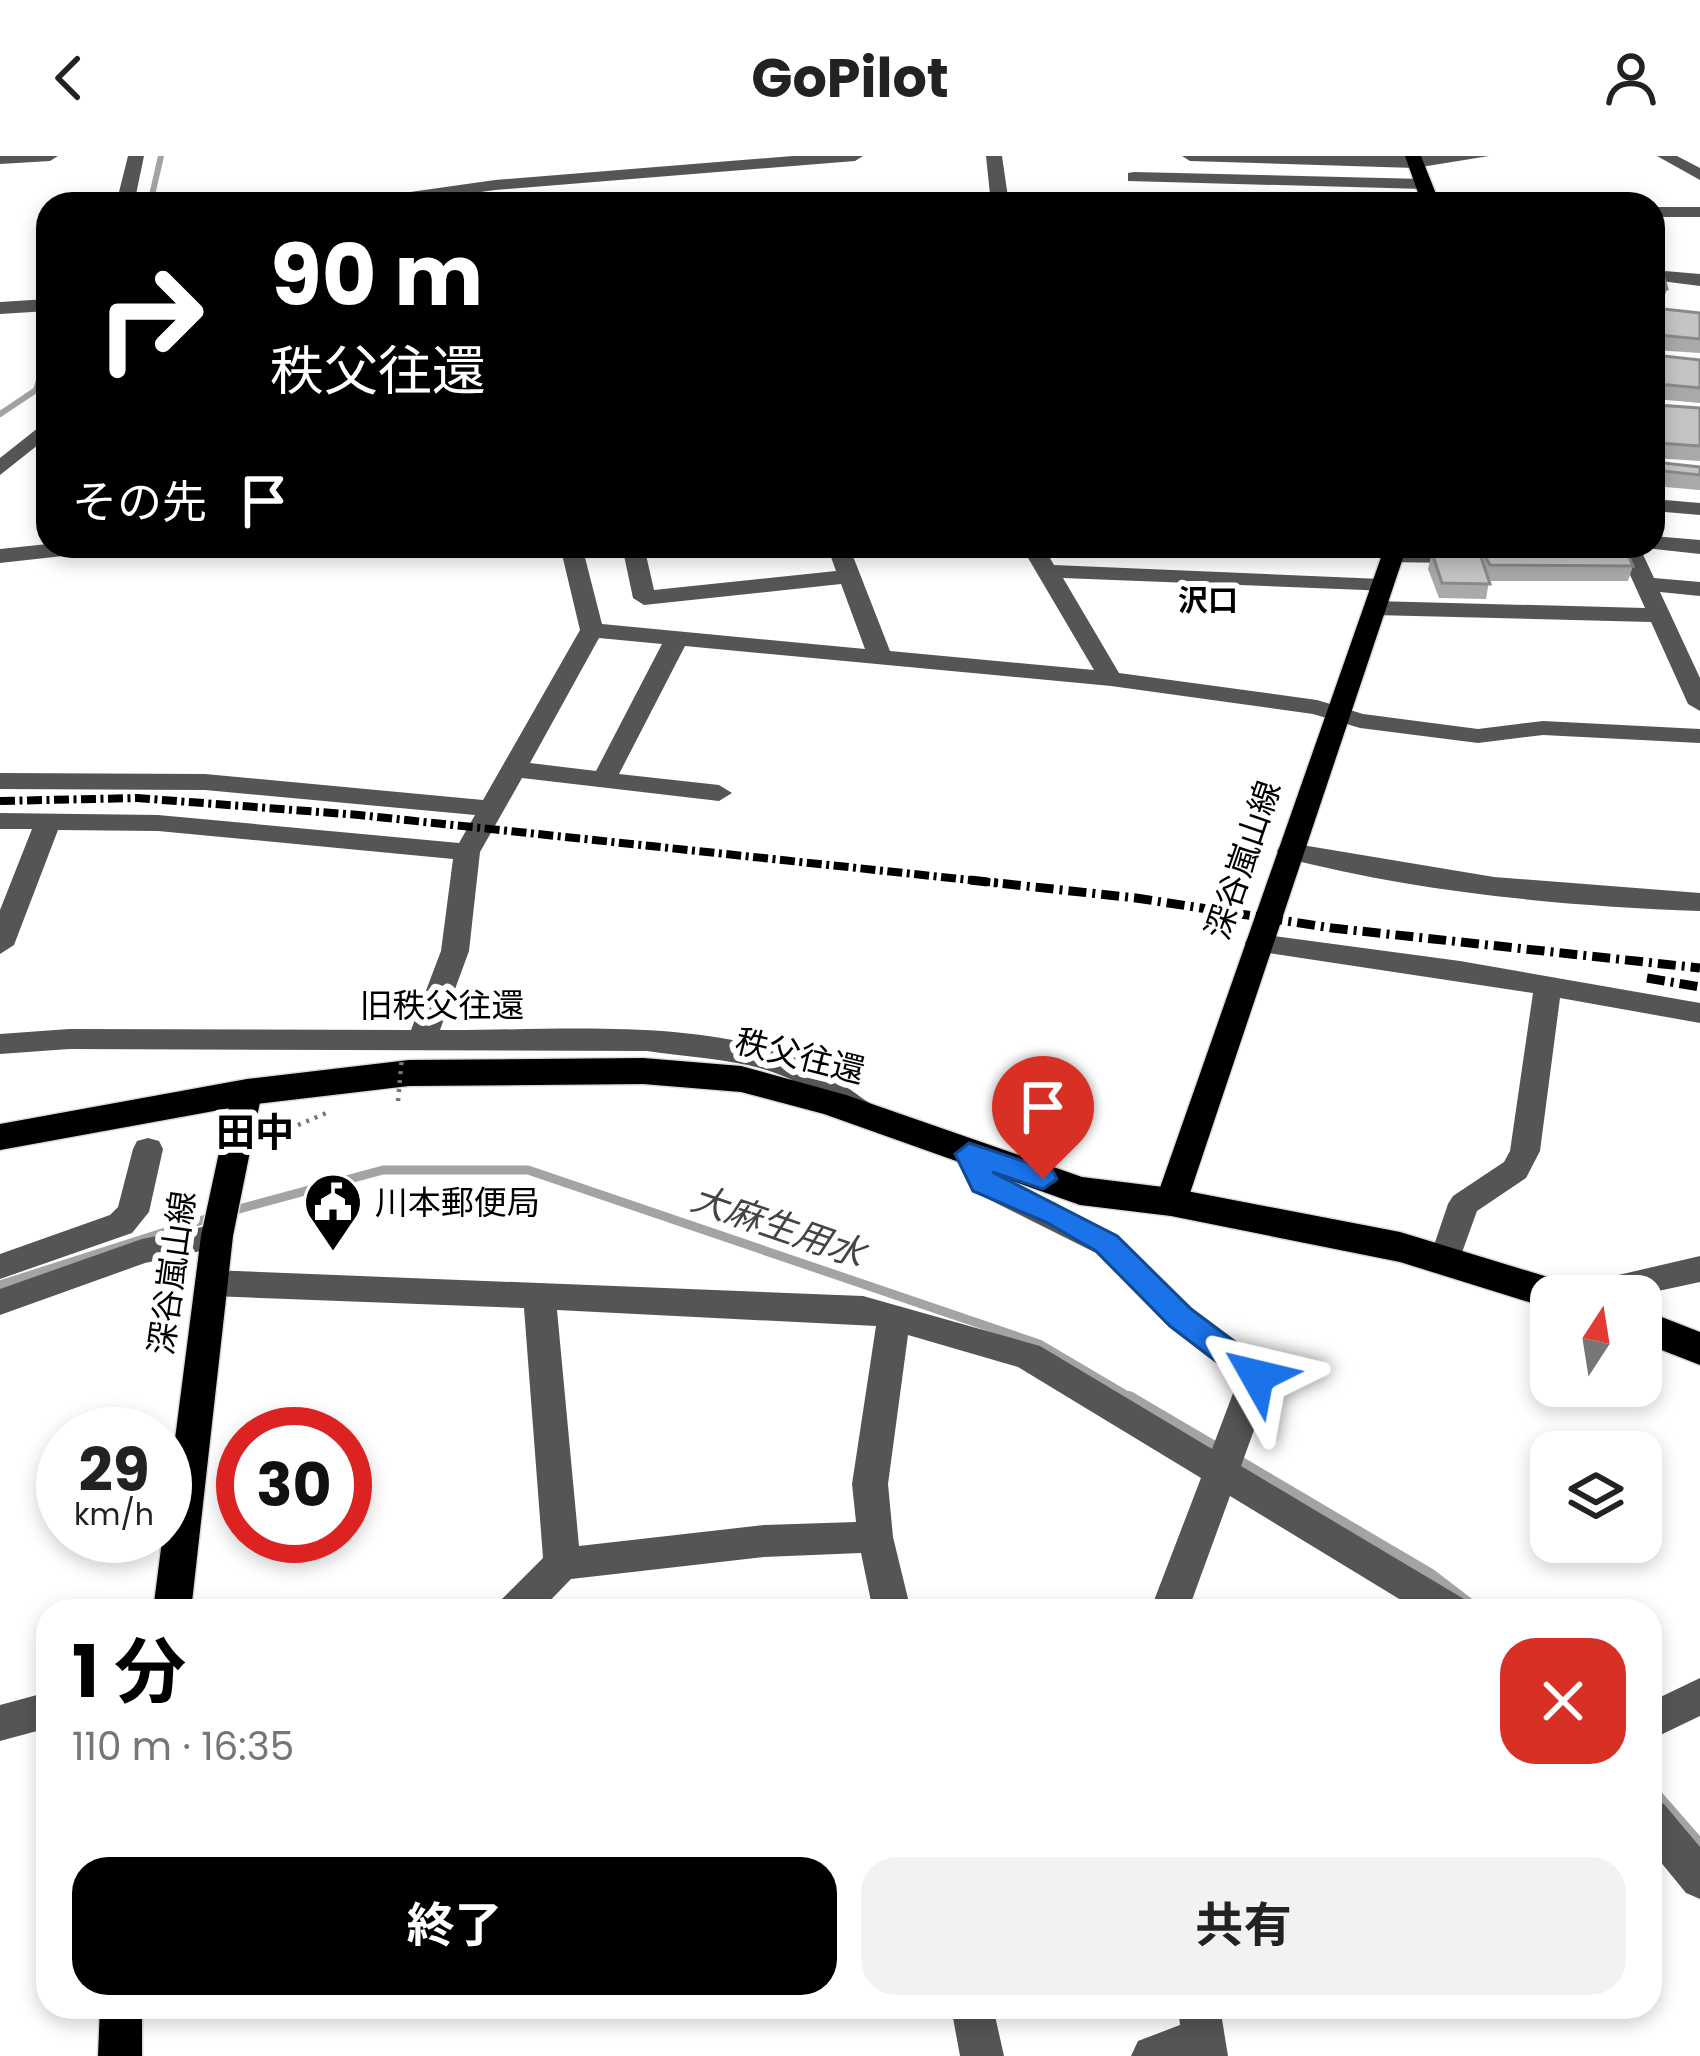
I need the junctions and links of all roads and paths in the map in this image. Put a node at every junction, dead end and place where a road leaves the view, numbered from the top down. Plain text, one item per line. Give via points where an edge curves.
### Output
1 (50, 156) edge
2 (136, 156) edge
3 (855, 156) edge
4 (994, 156) edge
5 (1190, 156) edge
6 (1481, 156) edge
7 (1665, 156) edge
8 (1381, 159) edge
9 (1414, 159) edge
10 (0, 160) edge
11 (1700, 176) edge
12 (1134, 177) dead end
13 (1424, 184) junction
14 (495, 187) edge
15 (128, 192) edge
16 (456, 192) edge
17 (998, 192) edge
18 (1427, 192) edge
19 (1665, 212) edge
20 (1700, 212) edge
21 (1665, 276) edge
22 (1700, 280) edge
23 (36, 305) edge
24 (0, 308) edge
25 (36, 437) edge
26 (0, 470) edge
27 (1665, 506) edge
28 (1700, 509) edge
29 (1665, 543) edge
30 (1700, 547) edge
31 (36, 552) edge
32 (0, 556) edge
33 (574, 558) edge
34 (636, 558) edge
35 (843, 558) edge
36 (1039, 558) edge
37 (1392, 558) edge
38 (1627, 558) edge
39 (1047, 571) junction
40 (850, 576) junction
41 (1644, 584) junction
42 (1700, 589) edge
43 (1378, 597) junction
44 (1657, 615) junction
45 (592, 630) junction
46 (676, 638) junction
47 (880, 656) junction
48 (1111, 679) junction
49 (1700, 704) edge
50 (1338, 714) junction
51 (1700, 736) edge
52 (513, 769) junction
53 (604, 779) junction
54 (0, 781) edge
55 (719, 793) dead end
56 (491, 809) junction
57 (0, 821) edge
58 (48, 821) junction
59 (1290, 851) junction
60 (467, 852) junction
61 (1700, 902) edge
62 (1259, 944) junction
63 (0, 945) edge
64 (1548, 985) junction
65 (1700, 1012) edge
66 (228, 1040) junction
67 (0, 1044) edge
68 (412, 1050) junction
69 (334, 1080) junction
70 (247, 1092) junction
71 (398, 1101) dead end
72 (867, 1117) junction
73 (0, 1137) edge
74 (148, 1149) dead end
75 (969, 1154) junction
76 (1171, 1202) junction
77 (135, 1235) junction
78 (217, 1237) junction
79 (1445, 1260) junction
80 (1700, 1270) edge
81 (1662, 1278) edge
82 (8, 1283) edge
83 (211, 1283) junction
84 (1530, 1287) edge
85 (540, 1298) junction
86 (894, 1318) junction
87 (1662, 1334) edge
88 (1700, 1349) edge
89 (1223, 1473) junction
90 (874, 1537) junction
91 (562, 1564) junction
92 (173, 1599) edge
93 (527, 1599) edge
94 (889, 1599) edge
95 (1174, 1599) edge
96 (1431, 1599) edge
97 (1700, 1696) edge
98 (36, 1713) edge
99 (1662, 1716) edge
100 (0, 1723) edge
101 (1662, 1833) edge
102 (1700, 1879) edge
103 (122, 2019) edge
104 (974, 2019) edge
105 (1202, 2034) edge
106 (120, 2056) edge
107 (982, 2056) edge
108 (1153, 2056) edge

1 - 10 street
2 - 15 street
3 - 14 street
4 - 17 street
5 - 8 street
6 - 9 street
7 - 11 street
8 - 9 street
9 - 13 main road
12 - 13 street
13 - 18 main road
14 - 16 street
19 - 20 street
21 - 22 street
23 - 24 street
25 - 26 street
27 - 28 street
29 - 30 street
31 - 32 street
33 - 45 street
34 - 40 street via 644,598
35 - 40 street
36 - 39 street
37 - 43 main road, 深谷嵐山線
38 - 41 street
39 - 43 street
39 - 48 street
40 - 47 street
41 - 42 street
41 - 44 street
43 - 44 street
43 - 50 main road, 深谷嵐山線
44 - 49 street
45 - 46 street
45 - 52 street
46 - 47 street
46 - 53 street
47 - 48 street
48 - 50 street
50 - 51 street via 1478,736 1543,728
50 - 59 main road, 深谷嵐山線
52 - 53 street
52 - 56 street
53 - 55 street
54 - 56 street via 205,782
56 - 60 street
57 - 58 street
58 - 60 street
58 - 63 street
59 - 61 street via 1411,875
59 - 62 main road, 深谷嵐山線
60 - 68 street via 455,951
62 - 64 street
62 - 76 main road, 深谷嵐山線
64 - 65 street
64 - 79 street via 1525,1151 1515,1170 1464,1204
66 - 67 street, 旧秩父往還
66 - 68 street, 旧秩父往還
66 - 69 street via 315,1060 330,1067
68 - 71 path, bridge
68 - 72 street, 旧秩父往還 via 646,1041 741,1054 800,1071
69 - 70 highway, 秩父往還
69 - 72 highway, 秩父往還 via 643,1071 742,1079
70 - 73 highway, 秩父往還
70 - 78 main road, 深谷嵐山線
72 - 75 highway, 秩父往還
74 - 77 street
75 - 76 highway, 秩父往還 via 1080,1191
75 - 89 street via 983,1183 1107,1244 1181,1318 1257,1376
76 - 79 highway, 秩父往還
77 - 78 street
77 - 82 street
78 - 83 main road, 深谷嵐山線
79 - 84 highway, 秩父往還
80 - 81 street
83 - 85 street
83 - 92 main road, 深谷嵐山線
85 - 86 street via 863,1310
85 - 91 street
86 - 89 street via 1028,1356
86 - 90 street via 870,1484
87 - 88 highway
89 - 95 street
89 - 96 street
90 - 91 street via 764,1540
90 - 94 street
91 - 93 street
97 - 99 street
98 - 100 street
101 - 102 street
103 - 106 main road
104 - 107 street
105 - 108 street

